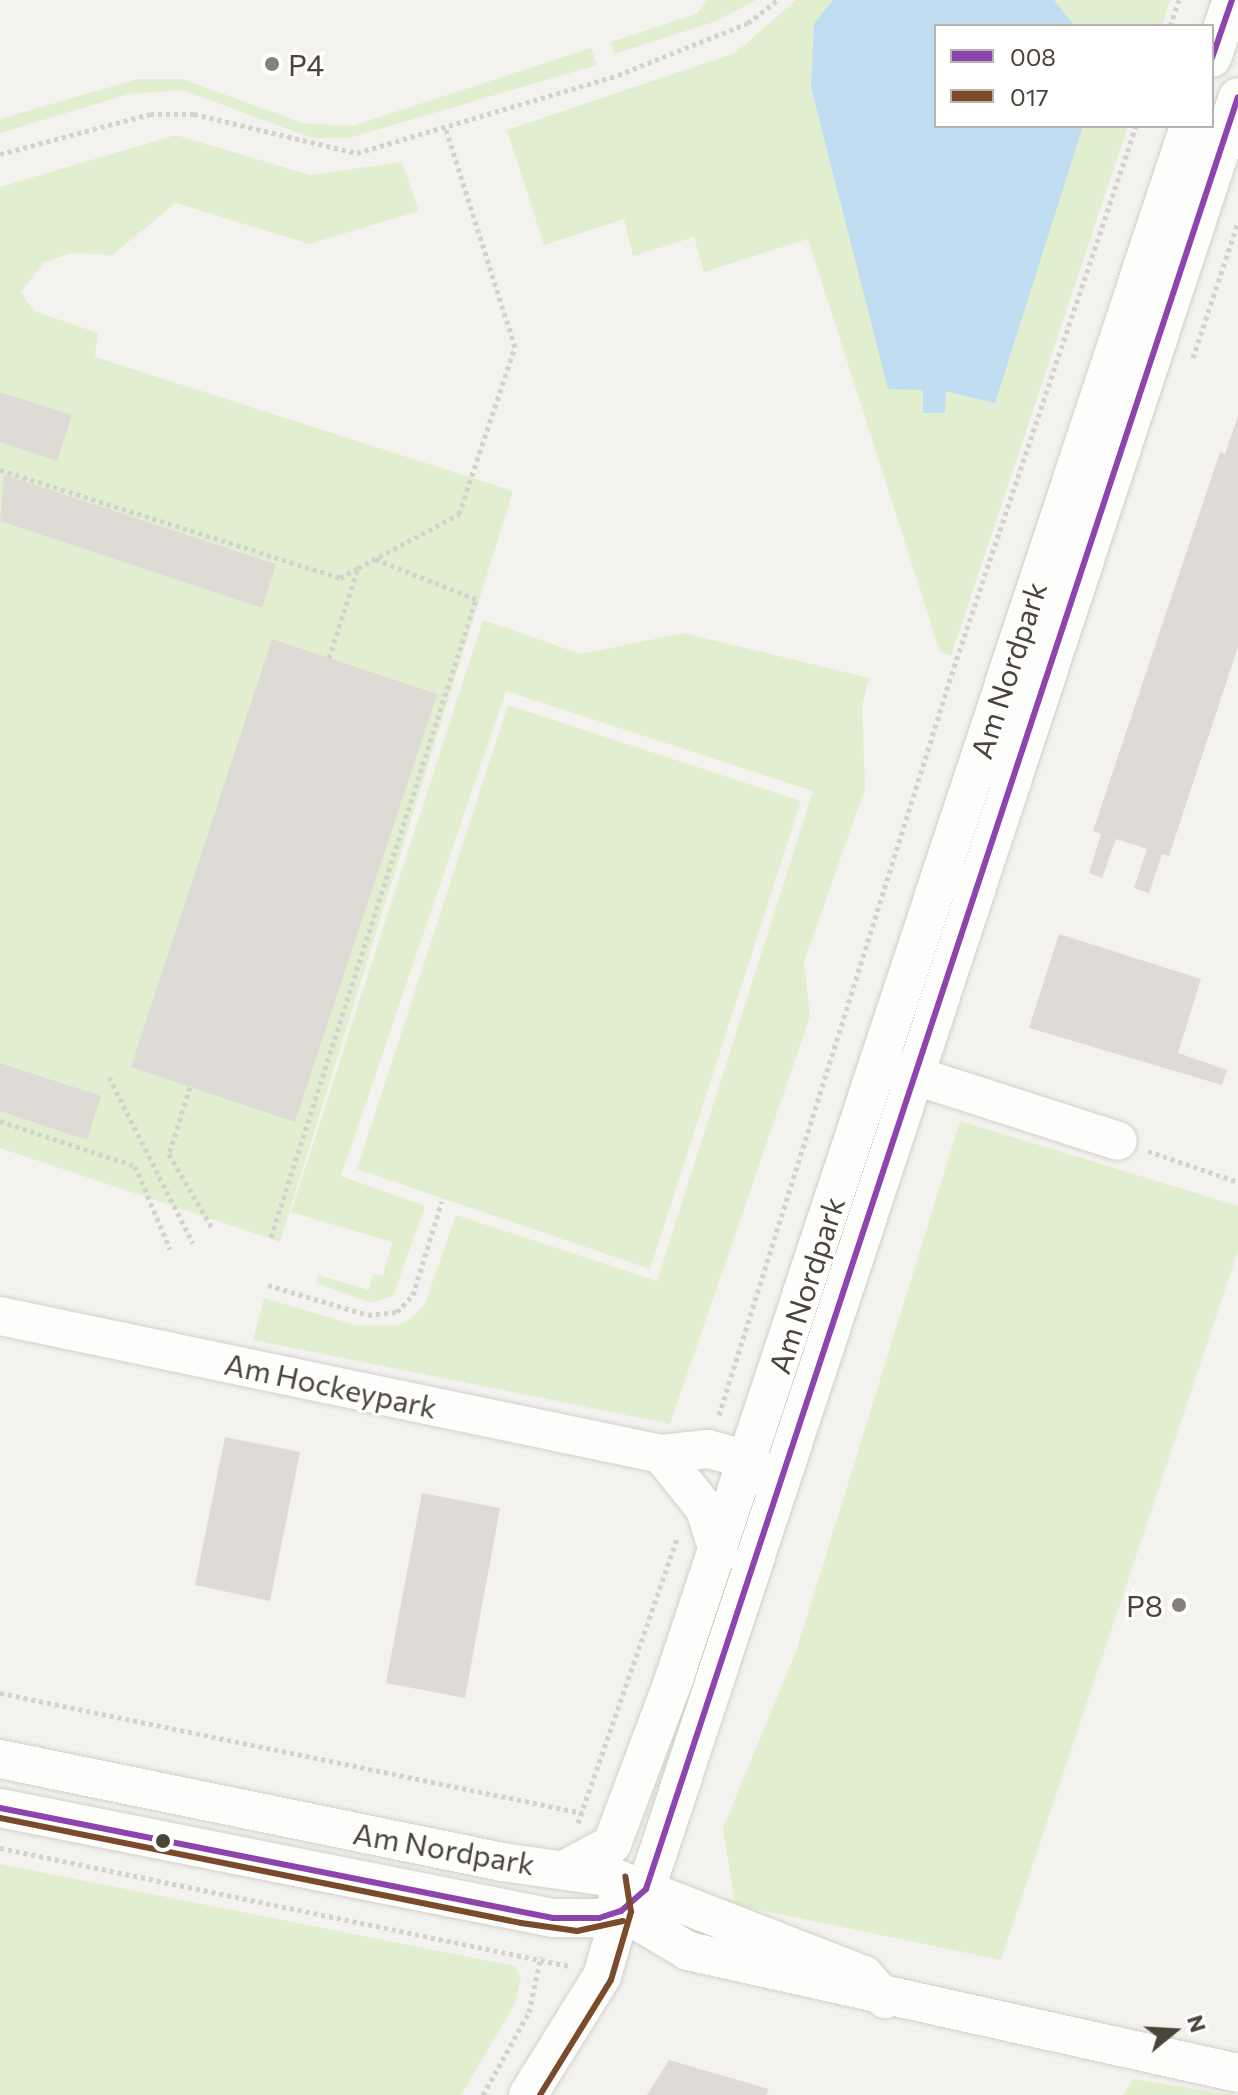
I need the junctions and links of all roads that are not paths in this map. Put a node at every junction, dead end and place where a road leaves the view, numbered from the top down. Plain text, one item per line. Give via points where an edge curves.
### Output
1 (1232, 0) edge
2 (1214, 52) edge
3 (1238, 97) edge
4 (1188, 128) edge
5 (877, 1063) junction
6 (913, 1076) junction
7 (1118, 1141) road end
8 (0, 1316) edge
9 (661, 1454) junction
10 (749, 1460) junction
11 (774, 1499) junction
12 (719, 1554) junction
13 (0, 1759) edge
14 (0, 1808) edge
15 (623, 1880) junction
16 (688, 1951) junction
17 (602, 1976) junction
18 (885, 1999) junction
19 (1238, 2073) edge
20 (528, 2095) edge

1 - 2 street
3 - 6 street, Am Nordpark
4 - 5 street, Am Nordpark
5 - 6 street
5 - 10 street, Am Nordpark
6 - 7 street
6 - 11 street, Am Nordpark
8 - 9 street, Am Hockeypark
9 - 10 street, Am Hockeypark via 708,1449
9 - 12 street via 694,1491
10 - 11 street
10 - 12 street, Am Nordpark
11 - 15 street, Am Nordpark
12 - 15 street, Am Nordpark
13 - 15 street, Am Nordpark via 502,1862
14 - 15 street, Am Nordpark via 577,1921
15 - 16 street
15 - 17 street
15 - 18 street via 864,1975
16 - 17 street via 635,1952
16 - 18 street
17 - 20 street
18 - 19 street

